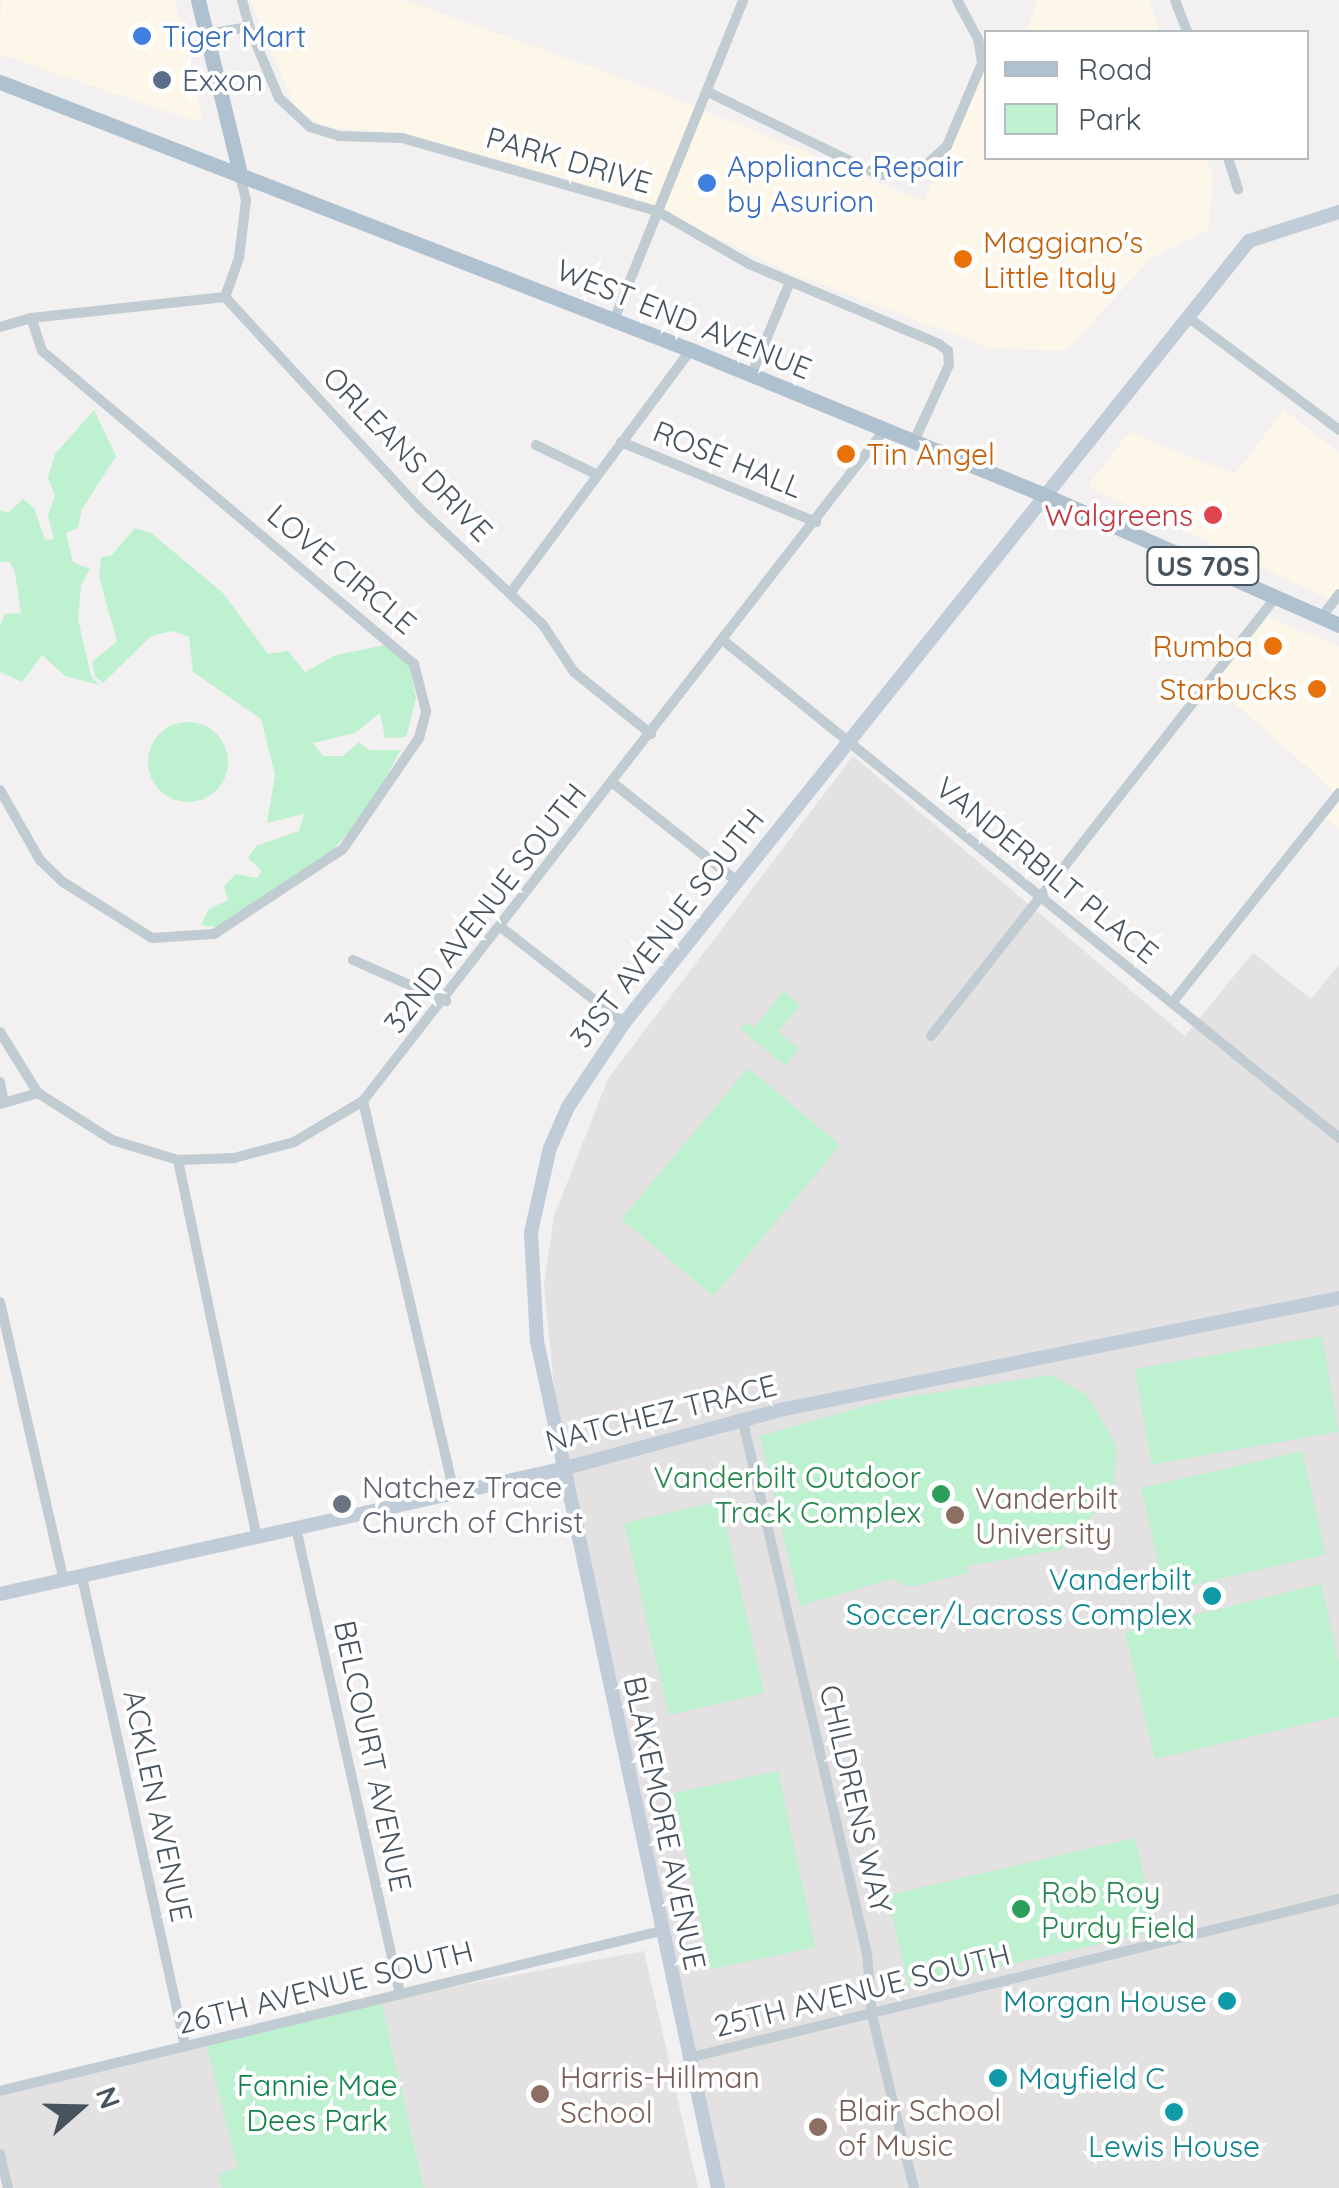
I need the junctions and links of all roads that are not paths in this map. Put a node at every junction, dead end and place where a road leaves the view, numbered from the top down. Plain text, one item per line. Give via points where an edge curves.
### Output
1 (197, 0) edge
2 (242, 0) edge
3 (957, 0) edge
4 (1175, 0) edge
5 (738, 2) edge
6 (249, 27) junction
7 (1186, 30) edge
8 (206, 34) junction
9 (0, 82) edge
10 (708, 92) junction
11 (1229, 160) edge
12 (238, 169) junction
13 (1238, 188) dead end
14 (657, 211) junction
15 (1339, 212) edge
16 (790, 282) junction
17 (225, 297) junction
18 (31, 318) junction
19 (1190, 318) junction
20 (614, 320) junction
21 (0, 327) edge
22 (691, 350) junction
23 (751, 376) junction
24 (884, 429) junction
25 (1339, 430) edge
26 (914, 441) junction
27 (621, 442) junction
28 (536, 445) dead end
29 (596, 474) junction
30 (1042, 494) junction
31 (816, 522) junction
32 (510, 592) junction
33 (1339, 594) edge
34 (1275, 598) junction
35 (1321, 618) junction
36 (1339, 626) edge
37 (724, 641) junction
38 (651, 734) junction
39 (848, 741) junction
40 (613, 783) junction
41 (0, 790) edge
42 (1339, 793) edge
43 (738, 882) junction
44 (1040, 896) junction
45 (502, 928) junction
46 (353, 960) dead end
47 (446, 1001) junction
48 (1172, 1003) junction
49 (624, 1023) junction
50 (0, 1032) edge
51 (931, 1036) dead end
52 (0, 1082) edge
53 (38, 1093) junction
54 (363, 1102) junction
55 (2, 1103) edge
56 (1339, 1138) edge
57 (178, 1160) junction
58 (1339, 1298) edge
59 (0, 1302) edge
60 (742, 1422) junction
61 (562, 1468) junction
62 (454, 1491) junction
63 (296, 1528) junction
64 (257, 1537) junction
65 (82, 1576) junction
66 (64, 1580) junction
67 (0, 1594) edge
68 (1339, 1899) edge
69 (660, 1931) junction
70 (400, 1995) junction
71 (872, 2015) junction
72 (186, 2047) junction
73 (688, 2058) junction
74 (0, 2091) edge
75 (0, 2154) edge
76 (8, 2188) edge
77 (718, 2188) edge
78 (914, 2188) edge

1 - 8 main road
2 - 6 street, PARK DRIVE
3 - 10 street via 982,62 947,146 910,175 879,176
4 - 7 street
5 - 10 street
6 - 8 street
6 - 14 street, PARK DRIVE via 278,98 310,127 340,136 402,138
8 - 12 main road
9 - 12 main road, WEST END AVENUE / US 70S
10 - 14 street
11 - 13 street
12 - 17 street via 246,200 239,258
12 - 20 main road, WEST END AVENUE / US 70S
14 - 16 street, PARK DRIVE
14 - 20 street
15 - 19 main road, 31ST AVENUE SOUTH via 1249,240
16 - 23 street
16 - 26 street, PARK DRIVE via 948,351 948,370
17 - 18 street
17 - 32 street, ORLEANS DRIVE via 419,508
18 - 21 street
18 - 41 street, LOVE CIRCLE via 42,351 414,664 426,710 401,770 344,850 214,934 152,938 63,882 40,860
19 - 25 street
19 - 30 main road, 31ST AVENUE SOUTH
20 - 22 main road, WEST END AVENUE / US 70S
22 - 23 main road, WEST END AVENUE / US 70S
22 - 27 street
23 - 24 main road, WEST END AVENUE / US 70S
24 - 26 main road, WEST END AVENUE / US 70S
24 - 31 street, 32ND AVENUE SOUTH
26 - 30 main road, WEST END AVENUE / US 70S
27 - 29 street
27 - 31 street, ROSE HALL
28 - 29 street
29 - 32 street
30 - 34 main road, WEST END AVENUE / US 70S
30 - 39 main road, 31ST AVENUE SOUTH
31 - 37 street, 32ND AVENUE SOUTH
32 - 38 street, ORLEANS DRIVE via 574,672
33 - 35 street
34 - 35 main road, WEST END AVENUE / US 70S
34 - 44 street
35 - 36 main road, WEST END AVENUE / US 70S
37 - 38 street, 32ND AVENUE SOUTH
37 - 39 street, VANDERBILT PLACE
38 - 40 street, 32ND AVENUE SOUTH
39 - 43 main road, 31ST AVENUE SOUTH
39 - 44 street, VANDERBILT PLACE
40 - 43 street
40 - 45 street, 32ND AVENUE SOUTH
42 - 48 street
43 - 49 main road, 31ST AVENUE SOUTH
44 - 48 street, VANDERBILT PLACE
44 - 51 street
45 - 47 street, 32ND AVENUE SOUTH
45 - 49 street
46 - 47 street
47 - 54 street, 32ND AVENUE SOUTH
48 - 56 street, VANDERBILT PLACE
49 - 61 main road, 31ST AVENUE SOUTH via 568,1107 550,1148 531,1232 537,1341
50 - 53 street
52 - 55 street
53 - 55 street
53 - 57 street, 32ND AVENUE SOUTH via 112,1140
54 - 57 street, 32ND AVENUE SOUTH via 294,1142 234,1158
54 - 62 street
57 - 64 street
58 - 60 main road, NATCHEZ TRACE
59 - 66 street
60 - 61 main road, NATCHEZ TRACE
60 - 71 street, CHILDRENS WAY via 867,1954
61 - 62 main road, NATCHEZ TRACE
61 - 69 main road, BLAKEMORE AVENUE
62 - 63 main road, NATCHEZ TRACE
63 - 64 main road, NATCHEZ TRACE
63 - 70 street, BELCOURT AVENUE
64 - 65 main road, NATCHEZ TRACE
65 - 66 main road, NATCHEZ TRACE
65 - 72 street, ACKLEN AVENUE
66 - 67 main road, NATCHEZ TRACE
68 - 71 street, 25TH AVENUE SOUTH
69 - 70 street, 26TH AVENUE SOUTH
69 - 73 main road, BLAKEMORE AVENUE
70 - 72 street, 26TH AVENUE SOUTH
71 - 73 street, 25TH AVENUE SOUTH
71 - 78 street, CHILDRENS WAY
72 - 74 street, 26TH AVENUE SOUTH
73 - 77 main road, BLAKEMORE AVENUE
75 - 76 street

